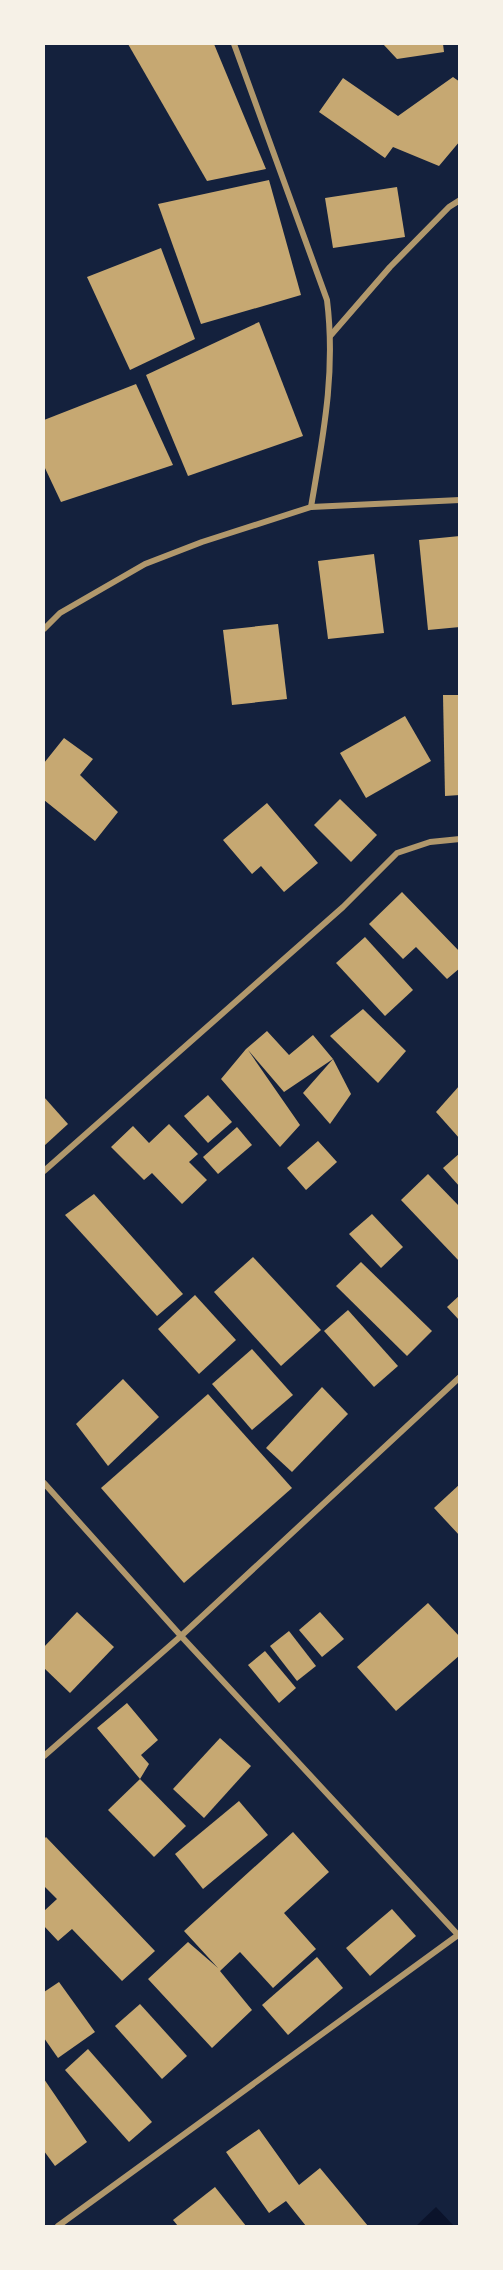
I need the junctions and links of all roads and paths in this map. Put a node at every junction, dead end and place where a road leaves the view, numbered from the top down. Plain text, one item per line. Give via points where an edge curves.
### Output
1 (234, 44) edge
2 (459, 200) edge
3 (332, 335) junction
4 (459, 500) edge
5 (311, 507) junction
6 (44, 629) edge
7 (459, 839) edge
8 (44, 1171) edge
9 (459, 1377) edge
10 (44, 1483) edge
11 (181, 1636) junction
12 (44, 1756) edge
13 (459, 1936) edge
14 (58, 2226) edge

1 - 3 street via 327,300
2 - 3 street via 390,267
3 - 5 street via 329,402
4 - 5 street
5 - 6 street via 145,564 60,613
7 - 8 street via 430,842 397,853 343,907
9 - 11 street
10 - 11 street
11 - 12 street
11 - 13 street
13 - 14 street

